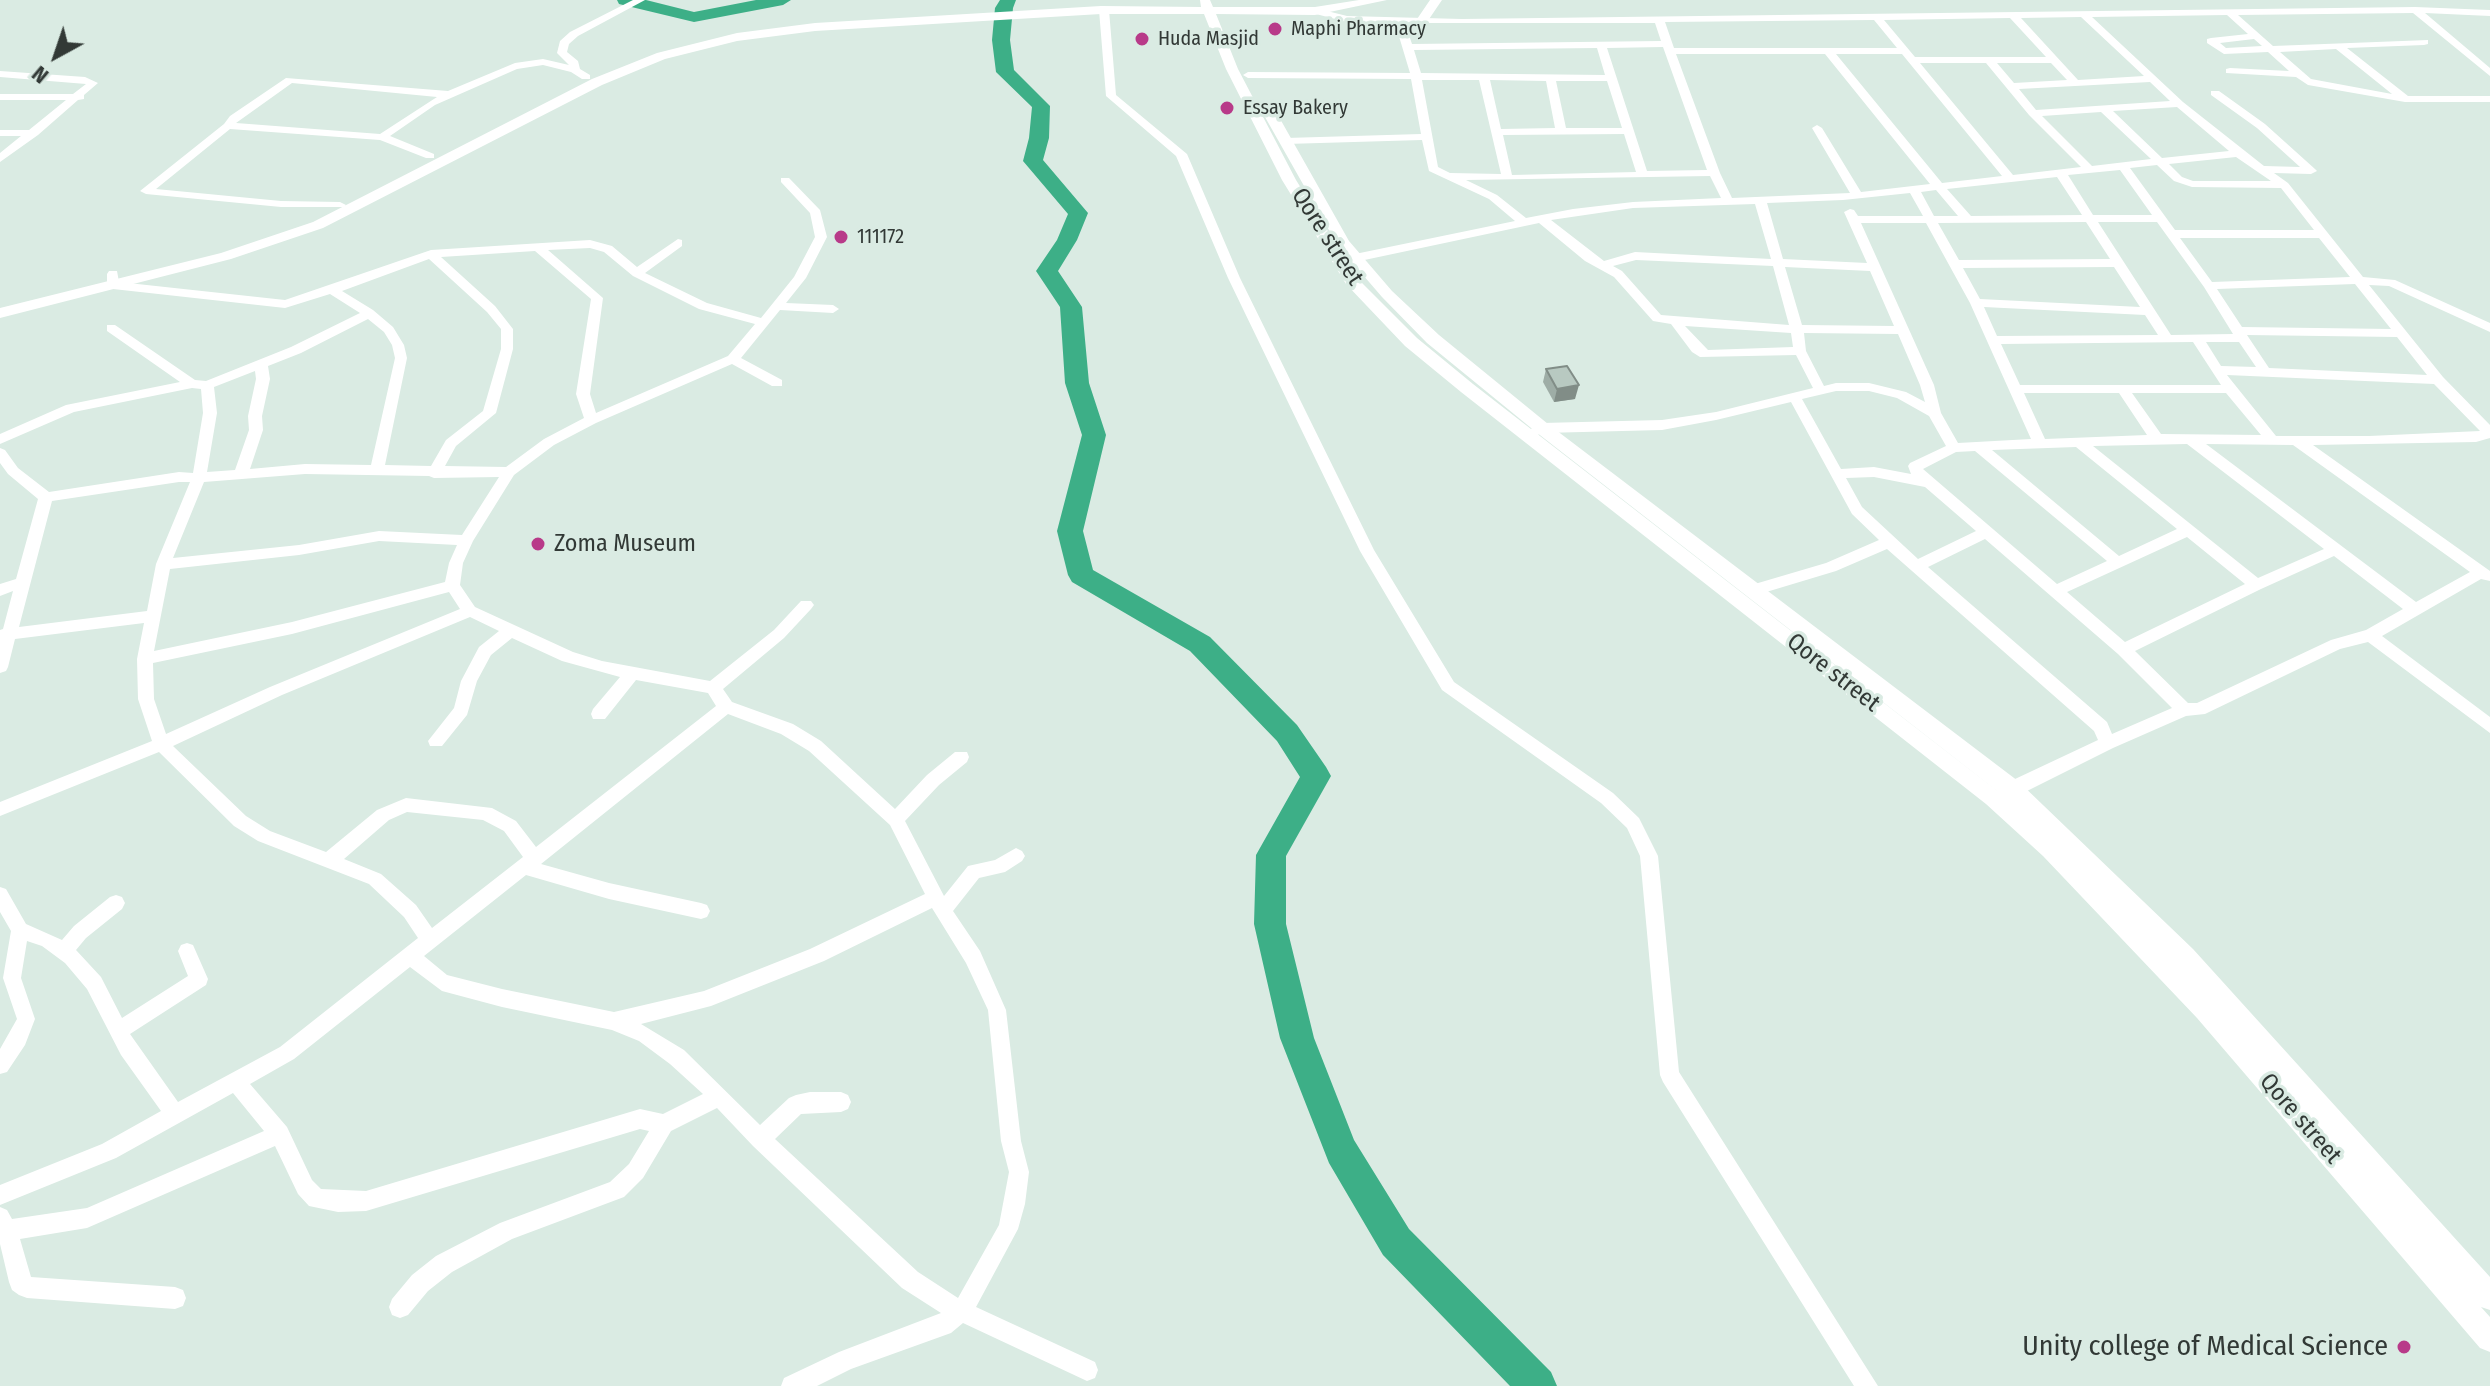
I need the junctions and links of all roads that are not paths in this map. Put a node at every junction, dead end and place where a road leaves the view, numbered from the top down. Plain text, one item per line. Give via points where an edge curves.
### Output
1 (640, 0) edge
2 (1163, 0) edge
3 (1334, 0) edge
4 (1381, 0) edge
5 (1436, 0) edge
6 (2143, 0) edge
7 (2220, 0) edge
8 (2369, 0) edge
9 (1042, 8) junction
10 (1104, 10) junction
11 (2415, 10) junction
12 (1260, 11) junction
13 (1315, 11) junction
14 (2343, 11) junction
15 (2184, 12) junction
16 (2139, 13) junction
17 (2230, 13) junction
18 (2490, 13) edge
19 (969, 14) junction
20 (2083, 14) junction
21 (2013, 15) junction
22 (1876, 16) junction
23 (1220, 17) edge
24 (1658, 18) junction
25 (1400, 22) junction
26 (1421, 22) junction
27 (2255, 36) junction
28 (2424, 42) dead end
29 (1601, 46) junction
30 (2338, 46) junction
31 (1408, 47) junction
32 (1670, 48) junction
33 (2268, 48) junction
34 (1904, 51) junction
35 (1829, 52) junction
36 (1913, 60) junction
37 (2053, 60) junction
38 (1990, 61) junction
39 (2230, 71) dead end
40 (580, 73) junction
41 (2490, 73) edge
42 (0, 74) edge
43 (2296, 74) junction
44 (1248, 75) junction
45 (1415, 77) junction
46 (1484, 77) junction
47 (1550, 77) junction
48 (1610, 78) junction
49 (2154, 79) junction
50 (2074, 82) junction
51 (2012, 86) junction
52 (2215, 93) dead end
53 (453, 95) junction
54 (0, 97) edge
55 (80, 97) junction
56 (2405, 99) junction
57 (2490, 99) edge
58 (2179, 104) junction
59 (2104, 109) junction
60 (2033, 113) junction
61 (228, 126) junction
62 (1817, 128) dead end
63 (1561, 131) junction
64 (1629, 131) junction
65 (1496, 132) junction
66 (0, 133) edge
67 (34, 133) junction
68 (382, 137) junction
69 (1426, 137) junction
70 (1286, 141) junction
71 (2238, 153) junction
72 (430, 156) junction
73 (0, 159) edge
74 (2158, 161) junction
75 (2123, 166) junction
76 (2265, 169) junction
77 (2090, 170) junction
78 (1714, 173) junction
79 (2061, 174) junction
80 (1643, 175) junction
81 (1446, 176) junction
82 (1507, 178) junction
83 (2011, 179) junction
84 (785, 180) dead end
85 (2284, 185) junction
86 (1940, 186) junction
87 (1913, 188) junction
88 (1850, 196) junction
89 (1760, 200) junction
90 (1728, 201) junction
91 (340, 205) junction
92 (2159, 218) junction
93 (1542, 219) junction
94 (2089, 219) junction
95 (1853, 220) junction
96 (1968, 220) junction
97 (1930, 221) junction
98 (1523, 222) junction
99 (2171, 234) junction
100 (2323, 234) junction
101 (678, 243) dead end
102 (537, 247) junction
103 (431, 254) junction
104 (1346, 258) junction
105 (1777, 263) junction
106 (2118, 263) junction
107 (1955, 264) junction
108 (1605, 265) junction
109 (1872, 267) junction
110 (637, 273) junction
111 (113, 280) junction
112 (2356, 280) junction
113 (2209, 286) junction
114 (332, 290) junction
115 (0, 302) edge
116 (1976, 303) junction
117 (777, 306) junction
118 (833, 309) dead end
119 (2148, 311) junction
120 (0, 313) edge
121 (369, 313) junction
122 (1675, 321) junction
123 (762, 322) junction
124 (111, 328) dead end
125 (2490, 328) edge
126 (1797, 329) junction
127 (1903, 330) junction
128 (2401, 333) junction
129 (2238, 334) junction
130 (2196, 337) junction
131 (2167, 339) junction
132 (1995, 340) junction
133 (1800, 351) junction
134 (733, 359) junction
135 (261, 363) junction
136 (2220, 370) junction
137 (2265, 372) junction
138 (2438, 380) junction
139 (777, 383) dead end
140 (200, 384) junction
141 (2017, 389) junction
142 (2230, 389) junction
143 (1820, 390) junction
144 (2123, 390) junction
145 (1795, 398) junction
146 (1934, 413) junction
147 (591, 420) junction
148 (1533, 431) junction
149 (2489, 433) edge
150 (0, 439) edge
151 (2157, 439) junction
152 (2191, 440) junction
153 (2272, 440) junction
154 (2296, 440) junction
155 (2079, 442) junction
156 (2040, 443) junction
157 (1978, 446) junction
158 (1954, 448) junction
159 (0, 453) edge
160 (377, 472) junction
161 (509, 472) junction
162 (434, 473) junction
163 (241, 474) junction
164 (1836, 474) junction
165 (7, 475) edge
166 (199, 478) junction
167 (1929, 483) junction
168 (46, 497) junction
169 (2187, 531) junction
170 (1986, 532) junction
171 (466, 540) junction
172 (1889, 542) junction
173 (2335, 550) junction
174 (2116, 561) junction
175 (163, 564) junction
176 (1917, 566) junction
177 (2485, 575) edge
178 (24, 582) junction
179 (2256, 585) junction
180 (452, 586) junction
181 (0, 590) edge
182 (1753, 590) junction
183 (2055, 591) junction
184 (806, 605) dead end
185 (2415, 610) junction
186 (470, 611) junction
187 (151, 616) junction
188 (511, 630) junction
189 (4, 634) edge
190 (2370, 635) junction
191 (2124, 650) junction
192 (145, 659) junction
193 (0, 667) edge
194 (633, 672) junction
195 (713, 688) junction
196 (726, 707) junction
197 (2184, 710) junction
198 (599, 714) dead end
199 (2490, 726) edge
200 (436, 741) dead end
201 (2107, 743) junction
202 (161, 744) junction
203 (961, 757) dead end
204 (2002, 793) junction
205 (0, 809) edge
206 (896, 820) junction
207 (1016, 856) dead end
208 (330, 860) junction
209 (529, 863) junction
210 (0, 895) edge
211 (116, 903) dead end
212 (939, 905) junction
213 (701, 911) dead end
214 (20, 930) junction
215 (430, 940) junction
216 (187, 951) dead end
217 (63, 952) junction
218 (411, 956) junction
219 (614, 1021) junction
220 (119, 1031) junction
221 (0, 1065) edge
222 (236, 1082) junction
223 (719, 1096) junction
224 (841, 1102) dead end
225 (175, 1114) junction
226 (664, 1124) junction
227 (280, 1134) junction
228 (760, 1139) junction
229 (0, 1195) edge
230 (3, 1224) edge
231 (2490, 1297) edge
232 (175, 1298) dead end
233 (400, 1307) dead end
234 (963, 1310) junction
235 (2490, 1338) edge
236 (1087, 1370) dead end
237 (792, 1386) edge
238 (1867, 1386) edge

1 - 40 street via 564,43 562,53
2 - 9 main road
2 - 23 main road
3 - 23 main road via 1280,4
4 - 13 main road
5 - 26 main road
6 - 16 street
7 - 15 street
8 - 14 street
9 - 10 main road
9 - 19 main road
10 - 23 main road via 1184,9
10 - 238 street via 1111,96 1181,154 1234,278 1367,551 1448,686 1607,798 1633,823 1649,856 1670,1075
11 - 14 street
11 - 18 street
11 - 41 street
12 - 13 main road
12 - 23 main road
12 - 23 main road
13 - 25 street
14 - 17 street
15 - 16 street
15 - 17 street
16 - 20 street
17 - 27 street
19 - 40 main road via 803,20 725,31
19 - 111 main road via 780,30 661,56 597,82 318,225 226,256
20 - 21 street
20 - 49 street
21 - 22 street
21 - 37 street
22 - 24 street via 1754,13
22 - 34 street
23 - 44 main road, Qore street
23 - 104 main road, Qore street via 1232,69 1289,180
24 - 26 street
24 - 32 street
25 - 26 street
25 - 31 street
27 - 33 street
27 - 33 street via 2211,41 2224,51
28 - 30 street
29 - 31 street
29 - 32 street
29 - 48 street
30 - 33 street
30 - 56 street
31 - 45 street
32 - 35 street
32 - 78 street
33 - 43 street
34 - 35 street
34 - 36 street
35 - 86 street
36 - 38 street
36 - 83 street
37 - 38 street
37 - 50 street
38 - 51 street
39 - 43 street
40 - 53 street via 529,63
40 - 72 main road
42 - 55 street via 92,81
43 - 56 street via 2319,86
44 - 45 street
44 - 70 main road, Qore street
45 - 46 street
45 - 69 street
46 - 47 street
46 - 65 street
47 - 48 street
47 - 63 street
48 - 64 street
49 - 50 street
49 - 58 street
50 - 51 street
51 - 60 street
52 - 76 street via 2311,171
53 - 61 street via 290,80
53 - 68 street via 431,103
54 - 55 street
55 - 67 street
56 - 57 street
58 - 59 street
58 - 71 street
59 - 60 street
59 - 74 street
60 - 77 street
61 - 68 street
61 - 91 street via 146,191
62 - 88 street
63 - 64 street
63 - 65 street
64 - 80 street
65 - 82 street
66 - 67 street
67 - 73 street
68 - 72 street
69 - 70 street
69 - 81 street via 1433,169
70 - 104 main road, Qore street
71 - 74 street
71 - 76 street
72 - 91 main road
74 - 75 street
74 - 85 street via 2192,184
75 - 77 street
75 - 92 street
76 - 85 street
77 - 79 street
78 - 80 street
78 - 90 street
79 - 83 street
79 - 94 street
80 - 82 street
81 - 82 street
81 - 98 street via 1493,197
83 - 86 street
84 - 117 street via 816,212 821,237 800,278
85 - 100 street
86 - 87 street
86 - 96 street
87 - 88 street
87 - 97 street
88 - 89 street
88 - 95 street
89 - 90 street
89 - 105 street
90 - 93 street via 1633,205
91 - 111 main road
92 - 94 street
92 - 99 street
93 - 98 street
93 - 108 street
94 - 96 street
94 - 106 street
95 - 97 street
95 - 109 street
96 - 97 street
97 - 107 street
98 - 104 street
99 - 100 street
99 - 113 street
100 - 112 street
101 - 110 street
102 - 103 street
102 - 110 street via 600,246
102 - 147 street via 597,298 583,394
103 - 114 street
103 - 162 street via 507,329 507,349 489,413 451,443
104 - 148 main road, Qore street via 1351,281 1411,342
105 - 108 street via 1635,256
105 - 109 street
105 - 126 street
106 - 107 street
106 - 119 street
107 - 116 street
108 - 122 street via 1657,318
109 - 127 street
110 - 123 street via 703,306
111 - 114 street via 285,304
111 - 115 main road
111 - 120 main road
112 - 113 street
112 - 125 street via 2404,286
112 - 128 street
113 - 129 street
114 - 121 street
116 - 119 street
116 - 132 street
117 - 118 street
117 - 123 street
119 - 131 street
121 - 135 street
121 - 160 street via 389,330 401,358
122 - 126 street
122 - 133 street via 1705,354
123 - 134 street
124 - 140 street
126 - 127 street
126 - 133 street
127 - 146 street
128 - 129 street
128 - 138 street
129 - 130 street
129 - 137 street
130 - 131 street
130 - 136 street
131 - 132 street
132 - 141 street
133 - 143 street
134 - 139 street
134 - 147 street
135 - 140 street
135 - 163 street via 256,430
136 - 137 street
136 - 142 street
137 - 138 street
138 - 149 street
140 - 150 street via 71,408
140 - 166 street via 210,413
141 - 144 street
141 - 156 street
142 - 144 street
142 - 153 street
143 - 145 street
143 - 146 street via 1869,387 1901,395
144 - 151 street
145 - 148 street via 1662,425
145 - 164 street
146 - 158 street
147 - 161 street
148 - 182 main road, Qore street
148 - 204 main road, Qore street
149 - 154 street
151 - 152 street
151 - 155 street
152 - 153 street
152 - 173 street
153 - 154 street
154 - 177 street
155 - 156 street
155 - 169 street
156 - 157 street
157 - 158 street
157 - 174 street
158 - 167 street via 1915,466
159 - 165 street
160 - 162 street
160 - 163 street via 305,469
161 - 162 street
161 - 171 street
163 - 166 street
164 - 167 street via 1874,472
164 - 172 street via 1857,510
165 - 168 street
166 - 168 street
166 - 175 street
167 - 170 street
168 - 178 street
169 - 174 street
169 - 179 street
170 - 176 street
170 - 183 street
171 - 175 street via 379,536
171 - 180 street
172 - 176 street
172 - 182 street via 1831,567
173 - 179 street
173 - 185 street
174 - 183 street
175 - 187 street
176 - 201 street via 2101,727
177 - 185 street
178 - 181 street
178 - 189 street
179 - 191 street
180 - 186 street
180 - 192 street
182 - 204 main road, Qore street
183 - 191 street
184 - 195 street
185 - 190 street
186 - 188 street
186 - 202 street
187 - 189 street
187 - 192 street
188 - 194 street via 568,657
188 - 200 street via 485,651 461,710
189 - 193 street
190 - 197 street via 2336,644 2199,709
190 - 199 street
191 - 197 street
192 - 202 street via 146,699
194 - 195 street
194 - 198 street
195 - 196 street
196 - 206 street via 787,729 815,746
196 - 209 street
197 - 201 street
201 - 204 street
202 - 205 street
202 - 208 street via 240,821 264,836
203 - 206 street
204 - 231 main road, Qore street via 2185,956
204 - 235 main road, Qore street via 2195,999
206 - 212 street
207 - 212 street via 999,867 974,871
208 - 209 street via 383,815 406,805 486,813 510,826
208 - 215 street via 375,879 410,911
209 - 213 street via 609,891
209 - 215 street
210 - 214 street
211 - 217 street
212 - 219 street via 704,1000
212 - 234 street via 973,957 997,1010 1019,1172 1008,1229
214 - 217 street
214 - 221 street via 12,978 26,1019
215 - 218 street
216 - 220 street via 199,979
217 - 220 street via 94,983
218 - 219 street via 442,982
218 - 222 street via 287,1053
219 - 223 street via 677,1057
220 - 225 street
222 - 225 street
222 - 227 street
223 - 226 street
223 - 228 street
224 - 228 street via 796,1105
225 - 229 street via 109,1151
226 - 227 street via 640,1119 366,1201 316,1199
226 - 233 street via 636,1171 617,1190 507,1230 444,1264
227 - 230 street via 87,1218
228 - 234 street via 910,1280
230 - 232 street via 20,1282 27,1287
234 - 236 street
234 - 237 street via 943,1325

